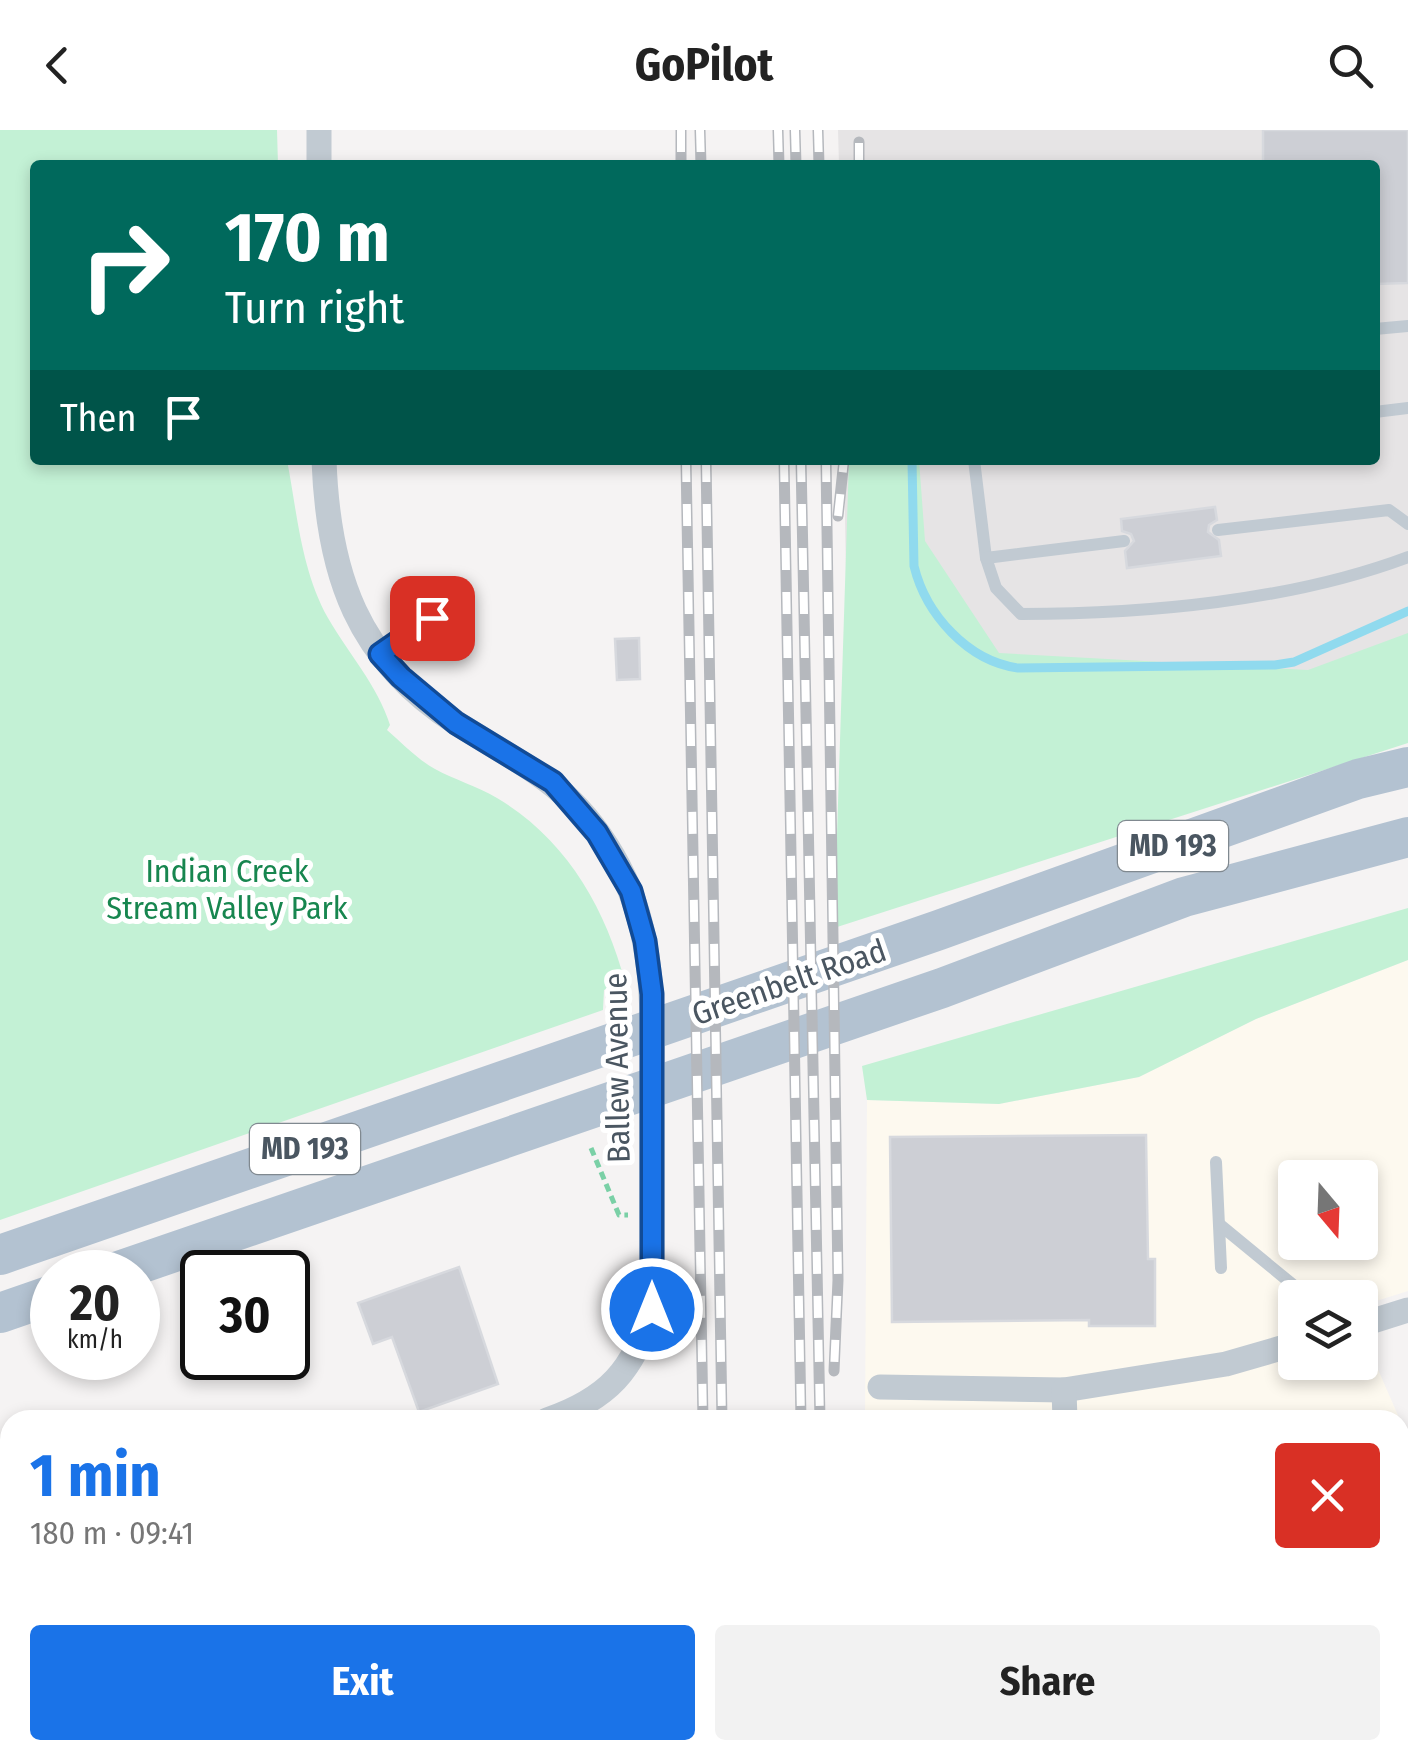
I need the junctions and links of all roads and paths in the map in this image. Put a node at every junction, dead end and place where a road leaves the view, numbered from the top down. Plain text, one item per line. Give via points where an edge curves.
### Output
1 (318, 130) edge
2 (319, 160) edge
3 (1408, 326) edge
4 (1380, 329) edge
5 (1408, 408) edge
6 (1380, 411) edge
7 (324, 465) edge
8 (975, 465) edge
9 (1408, 524) edge
10 (1218, 530) dead end
11 (1124, 542) dead end
12 (1408, 557) edge
13 (986, 558) junction
14 (432, 618) dead end
15 (380, 654) junction
16 (1408, 767) edge
17 (1408, 837) edge
18 (591, 1148) dead end
19 (1216, 1162) dead end
20 (619, 1216) dead end
21 (1219, 1224) junction
22 (0, 1255) edge
23 (160, 1257) edge
24 (1221, 1268) dead end
25 (1287, 1280) edge
26 (30, 1303) edge
27 (1408, 1310) edge
28 (0, 1314) edge
29 (1378, 1319) edge
30 (1278, 1349) edge
31 (880, 1387) dead end
32 (1064, 1390) junction
33 (571, 1410) edge
34 (1065, 1410) edge

1 - 2 street
3 - 4 lane
5 - 6 lane
7 - 15 street, Ballew Avenue via 334,558
8 - 13 lane
9 - 10 lane via 1389,510
11 - 13 lane
12 - 13 lane via 1274,593 1087,614 1021,614 996,588
14 - 15 lane
15 - 33 street, Ballew Avenue via 456,723 553,782 597,833 631,891 645,941 652,994 652,1309 622,1376
16 - 22 main road, Greenbelt Road / MD 193 via 1358,779
17 - 23 main road, Greenbelt Road / MD 193 via 1184,898
18 - 20 path
19 - 21 lane
21 - 24 lane
21 - 25 lane
26 - 28 main road
27 - 29 street
30 - 32 street via 1226,1364
31 - 32 street
32 - 34 street

